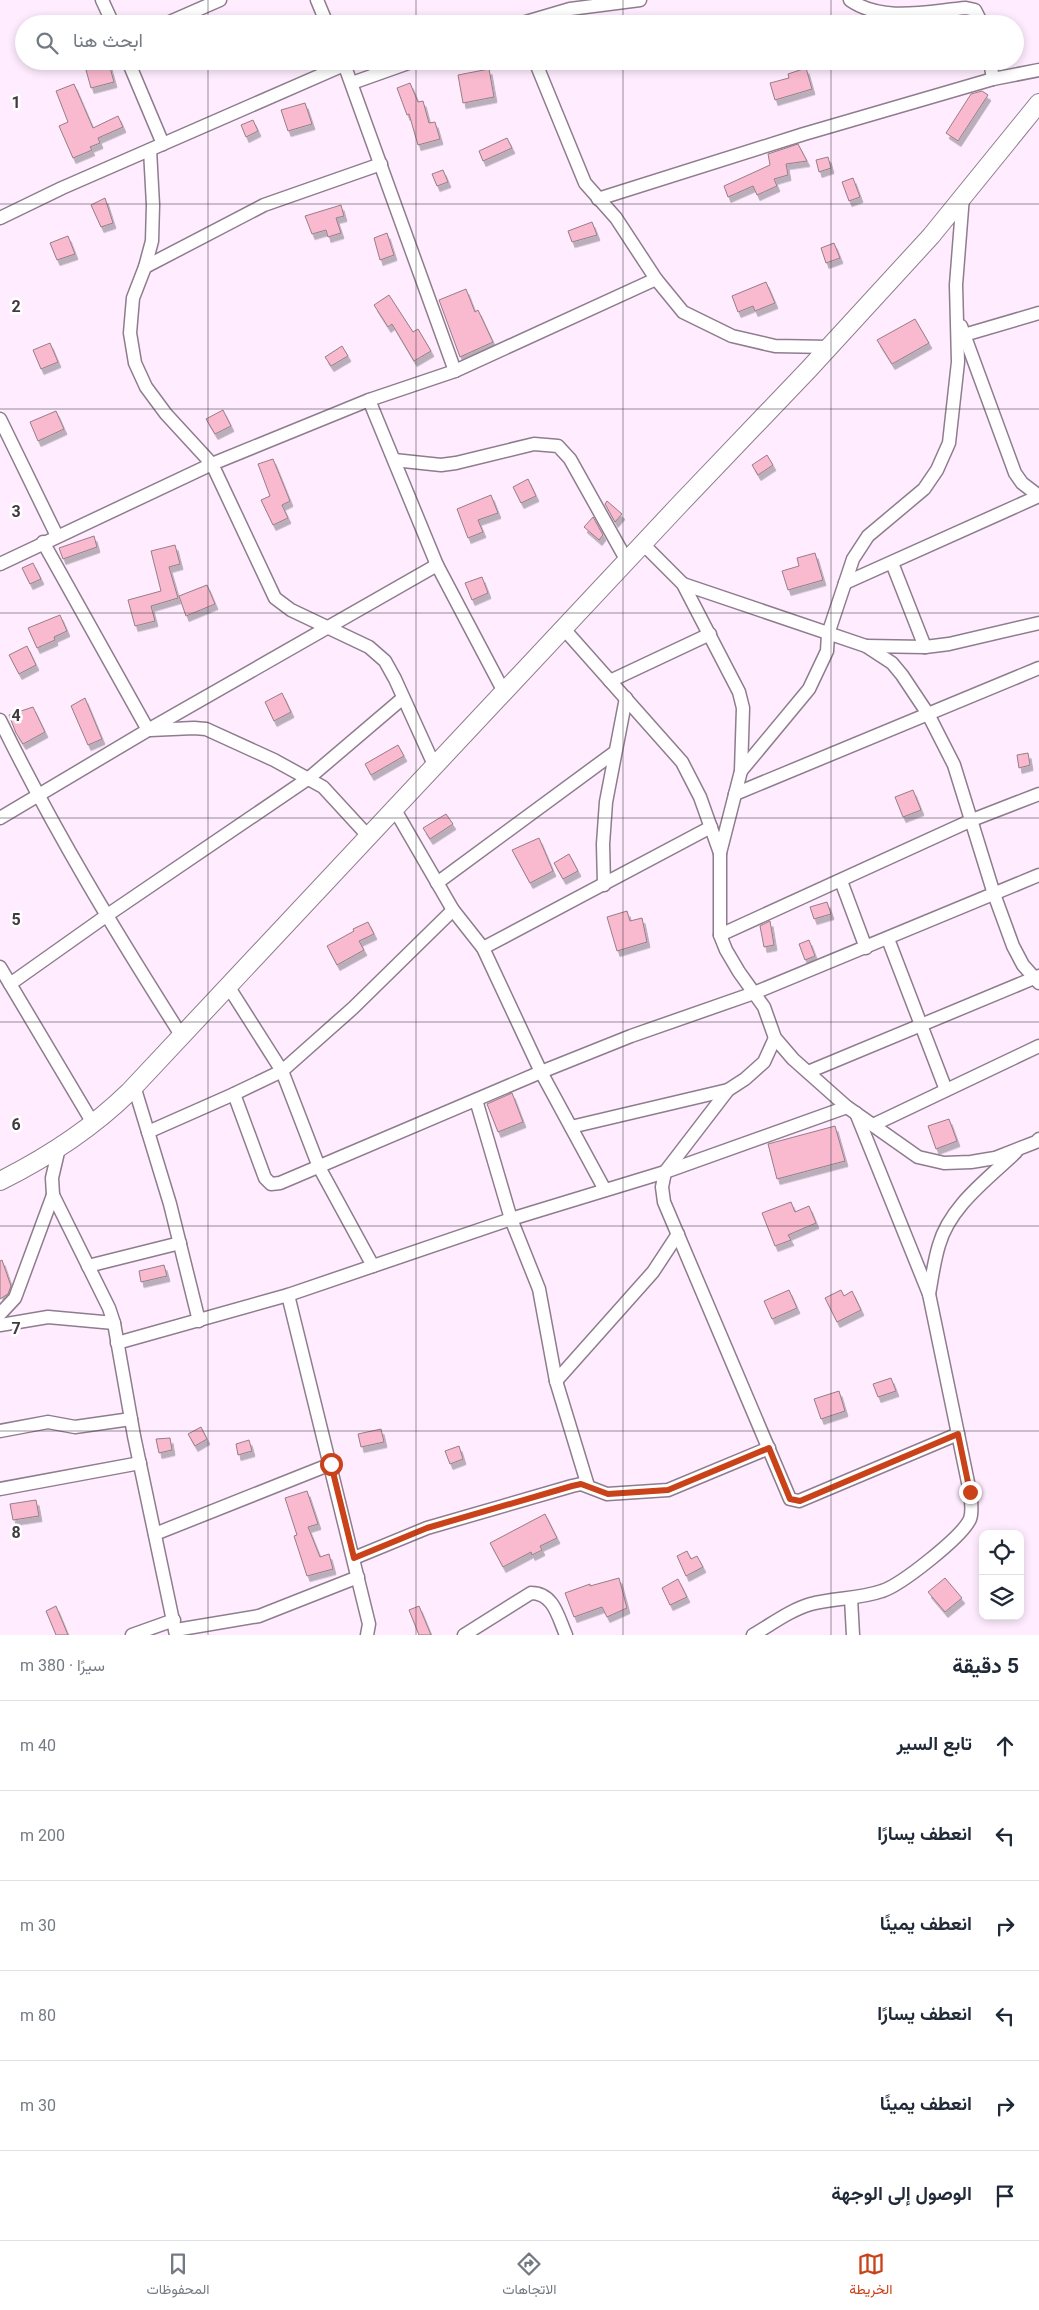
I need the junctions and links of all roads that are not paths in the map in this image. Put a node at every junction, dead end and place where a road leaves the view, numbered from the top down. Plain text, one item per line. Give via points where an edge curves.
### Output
1 (102, 0) edge
2 (220, 0) edge
3 (317, 0) edge
4 (640, 0) edge
5 (850, 0) edge
6 (569, 5) edge
7 (109, 15) edge
8 (186, 15) edge
9 (323, 15) edge
10 (543, 15) edge
11 (978, 15) edge
12 (132, 70) edge
13 (328, 70) edge
14 (347, 70) edge
15 (389, 70) edge
16 (539, 70) edge
17 (992, 70) edge
18 (1039, 70) edge
19 (993, 79) junction
20 (352, 83) junction
21 (1039, 103) edge
22 (163, 144) junction
23 (150, 150) junction
24 (381, 164) junction
25 (963, 196) junction
26 (598, 199) junction
27 (0, 218) edge
28 (145, 267) junction
29 (656, 279) junction
30 (1039, 313) edge
31 (958, 317) junction
32 (964, 335) junction
33 (829, 347) junction
34 (455, 371) junction
35 (369, 400) junction
36 (0, 418) edge
37 (394, 460) junction
38 (212, 464) junction
39 (1039, 496) edge
40 (57, 536) junction
41 (44, 542) junction
42 (643, 544) junction
43 (627, 561) junction
44 (892, 563) junction
45 (0, 564) edge
46 (437, 565) junction
47 (845, 583) junction
48 (683, 584) junction
49 (1039, 623) edge
50 (329, 628) junction
51 (564, 629) junction
52 (710, 634) junction
53 (828, 634) junction
54 (866, 646) junction
55 (925, 647) junction
56 (1039, 668) edge
57 (610, 681) junction
58 (504, 692) junction
59 (403, 698) junction
60 (626, 698) junction
61 (928, 714) junction
62 (0, 720) edge
63 (148, 730) junction
64 (615, 752) junction
65 (435, 767) junction
66 (741, 771) junction
67 (309, 778) junction
68 (735, 794) junction
69 (1039, 794) edge
70 (37, 796) junction
71 (394, 810) junction
72 (0, 818) edge
73 (972, 820) junction
74 (711, 828) junction
75 (369, 837) junction
76 (720, 853) junction
77 (1039, 875) edge
78 (841, 881) junction
79 (437, 883) junction
80 (604, 886) junction
81 (994, 894) junction
82 (453, 910) junction
83 (106, 916) junction
84 (720, 935) junction
85 (888, 939) junction
86 (483, 948) junction
87 (866, 948) junction
88 (0, 967) edge
89 (1037, 979) edge
90 (10, 984) junction
91 (228, 986) junction
92 (754, 993) junction
93 (922, 1025) junction
94 (181, 1035) junction
95 (775, 1038) junction
96 (1039, 1046) edge
97 (282, 1071) junction
98 (541, 1072) junction
99 (808, 1072) junction
100 (134, 1086) junction
101 (728, 1090) junction
102 (946, 1090) junction
103 (234, 1094) junction
104 (476, 1100) junction
105 (851, 1110) junction
106 (94, 1125) junction
107 (873, 1125) junction
108 (571, 1127) junction
109 (148, 1132) junction
110 (1038, 1141) edge
111 (59, 1148) junction
112 (1019, 1149) junction
113 (319, 1168) junction
114 (665, 1172) junction
115 (0, 1181) edge
116 (605, 1190) junction
117 (53, 1195) junction
118 (511, 1219) junction
119 (678, 1234) junction
120 (180, 1243) junction
121 (88, 1266) junction
122 (373, 1266) junction
123 (929, 1294) junction
124 (288, 1295) junction
125 (0, 1314) edge
126 (200, 1322) junction
127 (114, 1323) junction
128 (0, 1325) edge
129 (117, 1343) junction
130 (556, 1381) junction
131 (131, 1419) junction
132 (0, 1430) edge
133 (958, 1434) junction
134 (769, 1448) junction
135 (140, 1463) junction
136 (331, 1464) junction
137 (588, 1486) junction
138 (0, 1489) edge
139 (155, 1534) junction
140 (354, 1558) junction
141 (358, 1577) junction
142 (852, 1598) junction
143 (175, 1628) edge
144 (756, 1634) edge
145 (132, 1635) edge
146 (367, 1635) edge
147 (464, 1635) edge
148 (566, 1635) edge
149 (853, 1635) edge

1 - 7 street
2 - 8 street
3 - 9 street
4 - 6 street
5 - 11 street via 862,8 886,14 966,8 975,10
6 - 10 street
12 - 22 street
13 - 22 street
14 - 20 street
15 - 20 street
16 - 26 street via 585,183
17 - 19 street
18 - 19 street
19 - 26 street
20 - 24 street
21 - 25 street
22 - 23 street
23 - 27 street
23 - 28 street via 152,241
24 - 28 street via 264,205
24 - 34 street
25 - 31 street via 956,285
25 - 33 street via 931,236
26 - 29 street via 616,218
28 - 38 street via 133,298 130,333 136,363 156,401
29 - 33 street via 683,312 732,336 775,346
29 - 34 street
30 - 32 street
31 - 32 street
31 - 47 street via 956,392 948,443 937,470 924,489 868,536 853,559
32 - 39 street via 1015,473
33 - 42 street
34 - 35 street
35 - 37 street
35 - 38 street
36 - 40 street
37 - 43 street via 441,465 534,444 558,446 570,459
37 - 46 street
38 - 40 street
38 - 50 street via 274,598
39 - 44 street
40 - 41 street
41 - 45 street
41 - 63 street
42 - 43 street
42 - 48 street
43 - 51 street
44 - 47 street
44 - 55 street
46 - 50 street
46 - 58 street
47 - 53 street
48 - 52 street
48 - 53 street
49 - 55 street
50 - 59 street via 370,647 385,661
50 - 63 street
51 - 57 street
51 - 58 street
52 - 57 street
52 - 66 street via 734,679 743,708
53 - 54 street
53 - 66 street via 827,651 808,689
54 - 55 street
54 - 61 street via 892,664
56 - 61 street
57 - 60 street
58 - 65 street
59 - 65 street
59 - 67 street
60 - 64 street
60 - 74 street via 682,762
61 - 68 street
61 - 73 street via 954,765
62 - 70 street
63 - 67 street via 206,730
63 - 70 street
64 - 79 street
64 - 80 street via 604,816
65 - 71 street
66 - 68 street
67 - 75 street via 323,787
67 - 83 street
68 - 76 street
69 - 73 street
70 - 72 street
70 - 83 street
71 - 75 street
71 - 79 street
73 - 78 street
73 - 81 street
74 - 76 street
74 - 80 street
75 - 91 street
76 - 84 street
77 - 81 street
78 - 84 street
78 - 87 street
79 - 82 street
80 - 86 street
81 - 85 street
81 - 89 street via 1013,946 1023,965
82 - 86 street
82 - 97 street via 353,1008
83 - 90 street
83 - 94 street
84 - 92 street
85 - 87 street
85 - 93 street
86 - 98 street
87 - 92 street
88 - 90 street
89 - 93 street
90 - 106 street
91 - 94 street
91 - 97 street
92 - 95 street via 764,1007
92 - 98 street
93 - 99 street
93 - 102 street
94 - 100 street
95 - 99 street
95 - 101 street via 764,1062
96 - 102 street
97 - 103 street
97 - 113 street
98 - 104 street
98 - 108 street
99 - 105 street
100 - 106 street
100 - 109 street
101 - 108 street
101 - 114 street
102 - 107 street
103 - 109 street
103 - 113 street via 265,1178 271,1184
104 - 113 street
104 - 118 street
105 - 107 street
105 - 114 street
105 - 123 street
106 - 111 street
107 - 112 street via 918,1157 944,1163 995,1158
108 - 116 street
109 - 120 street
110 - 112 street
111 - 115 street
111 - 117 street via 52,1178
112 - 123 street via 959,1207 948,1223 939,1244
113 - 122 street
114 - 116 street
114 - 119 street via 664,1202
116 - 118 street
117 - 121 street
117 - 125 street via 15,1298
118 - 122 street
118 - 130 street via 539,1289
119 - 130 street via 648,1279
119 - 134 street
120 - 121 street
120 - 126 street
121 - 127 street
122 - 124 street
123 - 133 street
124 - 126 street
124 - 136 street
126 - 129 street
127 - 128 street via 48,1317
127 - 129 street
129 - 131 street
130 - 137 street
131 - 132 street via 74,1426 48,1422
131 - 135 street
133 - 134 street via 800,1501 790,1499
133 - 142 street via 970,1492 970,1519 954,1539 896,1586
134 - 137 street via 668,1490 608,1494
135 - 138 street
135 - 139 street
136 - 139 street
136 - 140 street
137 - 140 street via 572,1486 427,1528
139 - 143 street
140 - 141 street
141 - 143 street via 259,1616
141 - 146 street via 369,1624
142 - 144 street via 811,1604
142 - 149 street
143 - 145 street
147 - 148 street via 531,1593 542,1593 549,1598

